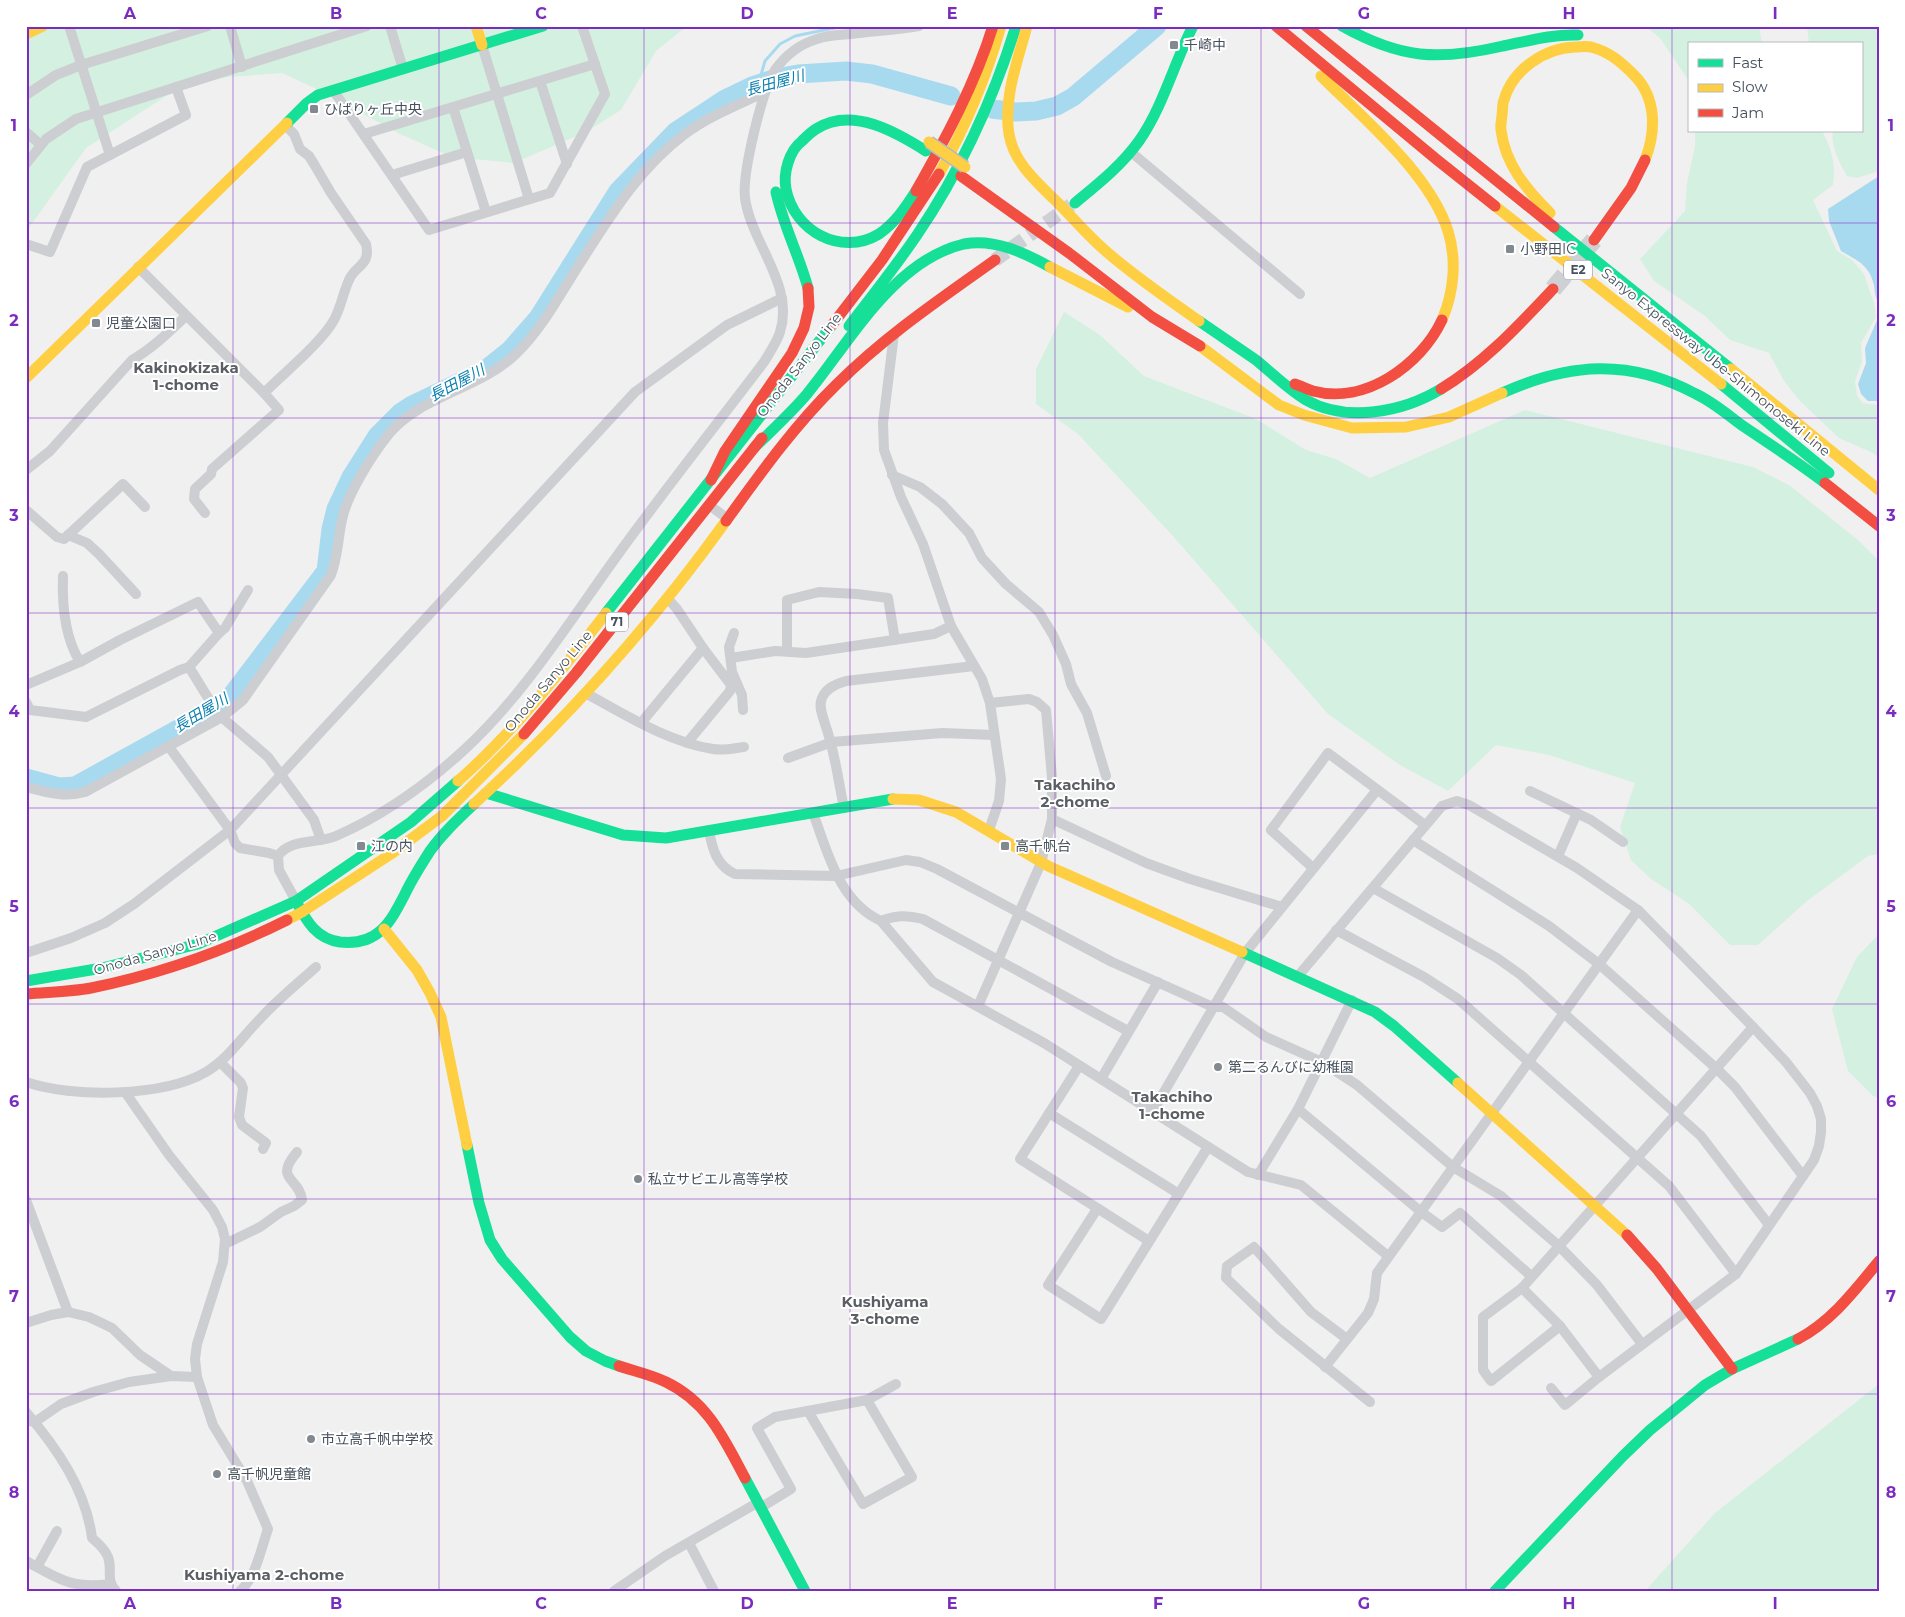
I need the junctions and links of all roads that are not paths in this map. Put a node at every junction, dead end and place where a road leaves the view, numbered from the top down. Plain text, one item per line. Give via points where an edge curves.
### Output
1 (43, 26) edge
2 (69, 26) edge
3 (208, 26) edge
4 (230, 26) edge
5 (367, 26) edge
6 (390, 26) edge
7 (476, 26) edge
8 (543, 26) edge
9 (582, 26) edge
10 (919, 26) edge
11 (993, 26) edge
12 (1002, 26) edge
13 (1016, 26) edge
14 (1026, 26) edge
15 (1193, 26) edge
16 (1271, 26) edge
17 (1276, 26) edge
18 (1306, 26) edge
19 (1342, 26) edge
20 (26, 34) edge
21 (482, 45) junction
22 (595, 64) junction
23 (81, 65) junction
24 (242, 67) junction
25 (403, 69) junction
26 (540, 81) junction
27 (176, 87) junction
28 (333, 90) junction
29 (765, 92) junction
30 (497, 94) junction
31 (26, 95) edge
32 (453, 107) junction
33 (96, 112) junction
34 (285, 125) junction
35 (26, 132) edge
36 (364, 134) junction
37 (41, 145) junction
38 (928, 146) junction
39 (467, 152) junction
40 (1131, 152) junction
41 (110, 156) junction
42 (26, 164) edge
43 (567, 164) junction
44 (963, 171) junction
45 (392, 176) junction
46 (529, 199) junction
47 (1075, 203) tunnel mouth
48 (486, 212) junction
49 (26, 244) edge
50 (995, 260) tunnel mouth
51 (138, 267) junction
52 (1632, 290) junction
53 (1300, 294) dead end
54 (782, 298) junction
55 (1174, 302) junction
56 (186, 316) junction
57 (1152, 317) junction
58 (894, 334) junction
59 (1241, 376) junction
60 (1274, 376) junction
61 (26, 378) edge
62 (264, 393) junction
63 (754, 448) junction
64 (26, 470) edge
65 (892, 475) junction
66 (711, 480) junction
67 (1879, 490) edge
68 (709, 504) junction
69 (145, 507) dead end
70 (26, 510) edge
71 (205, 513) dead end
72 (1879, 515) edge
73 (728, 518) junction
74 (1879, 526) edge
75 (68, 535) junction
76 (63, 576) dead end
77 (248, 590) dead end
78 (136, 594) dead end
79 (668, 599) junction
80 (951, 626) junction
81 (219, 633) junction
82 (734, 633) dead end
83 (895, 640) junction
84 (703, 648) junction
85 (787, 651) junction
86 (731, 658) junction
87 (80, 662) junction
88 (974, 666) junction
89 (189, 667) junction
90 (26, 685) edge
91 (587, 694) junction
92 (26, 702) edge
93 (990, 703) junction
94 (743, 710) dead end
95 (220, 716) junction
96 (641, 723) junction
97 (994, 735) junction
98 (832, 742) junction
99 (687, 743) junction
100 (169, 747) junction
101 (744, 747) dead end
102 (788, 758) dead end
103 (281, 776) junction
104 (1106, 776) dead end
105 (26, 786) edge
106 (1377, 790) junction
107 (1530, 791) dead end
108 (486, 793) junction
109 (844, 808) junction
110 (1577, 813) junction
111 (813, 814) junction
112 (1052, 819) junction
113 (1425, 825) junction
114 (230, 830) junction
115 (709, 830) junction
116 (989, 830) junction
117 (321, 840) junction
118 (1413, 840) junction
119 (1623, 842) dead end
120 (278, 856) junction
121 (1558, 856) junction
122 (1041, 863) junction
123 (1313, 868) junction
124 (836, 876) junction
125 (1373, 888) junction
126 (296, 901) junction
127 (1282, 907) junction
128 (1638, 910) junction
129 (302, 912) junction
130 (1020, 912) junction
131 (881, 921) junction
132 (384, 929) junction
133 (1336, 930) junction
134 (1245, 952) junction
135 (26, 953) edge
136 (1000, 960) junction
137 (1600, 964) junction
138 (316, 967) dead end
139 (1298, 976) junction
140 (26, 981) edge
141 (1158, 982) junction
142 (26, 994) edge
143 (1352, 1000) junction
144 (978, 1006) junction
145 (1213, 1007) junction
146 (1564, 1013) junction
147 (1753, 1027) junction
148 (1128, 1031) junction
149 (1529, 1061) junction
150 (220, 1062) junction
151 (1322, 1062) junction
152 (1079, 1066) junction
153 (1717, 1068) junction
154 (1101, 1079) junction
155 (26, 1082) edge
156 (125, 1092) junction
157 (1298, 1109) junction
158 (1153, 1111) junction
159 (1492, 1112) junction
160 (1049, 1113) junction
161 (1676, 1114) junction
162 (1208, 1147) junction
163 (263, 1149) dead end
164 (297, 1152) dead end
165 (1637, 1159) junction
166 (1453, 1167) junction
167 (1258, 1174) junction
168 (1803, 1176) junction
169 (1179, 1194) junction
170 (26, 1200) edge
171 (1596, 1205) junction
172 (1097, 1209) junction
173 (1420, 1211) junction
174 (1769, 1225) junction
175 (1149, 1241) junction
176 (225, 1244) junction
177 (1559, 1246) junction
178 (1388, 1256) junction
179 (1879, 1261) edge
180 (1736, 1274) junction
181 (1531, 1276) junction
182 (1522, 1288) junction
183 (1688, 1310) junction
184 (68, 1312) junction
185 (26, 1323) edge
186 (1560, 1326) junction
187 (1347, 1339) junction
188 (1642, 1344) junction
189 (1325, 1367) junction
190 (1732, 1369) junction
191 (171, 1376) junction
192 (1599, 1377) junction
193 (197, 1378) junction
194 (896, 1384) dead end
195 (1551, 1388) dead end
196 (867, 1400) junction
197 (1370, 1402) dead end
198 (808, 1411) junction
199 (26, 1412) edge
200 (31, 1421) edge
201 (759, 1506) junction
202 (57, 1531) dead end
203 (689, 1543) junction
204 (26, 1562) edge
205 (37, 1567) junction
206 (627, 1586) edge
207 (113, 1587) edge
208 (240, 1591) edge
209 (614, 1591) edge
210 (714, 1591) edge
211 (804, 1591) edge
212 (1494, 1591) edge

1 - 20 main road
2 - 23 street
3 - 23 street
4 - 24 street
5 - 24 street
6 - 25 street
7 - 21 main road
8 - 21 main road
9 - 22 street
10 - 29 street via 816,39 785,58
11 - 38 main road via 975,78 951,126 902,212 885,229 855,242 827,240 811,232 791,208 785,176 792,153 804,138 824,125 852,120 882,126
12 - 66 main road, Onoda Sanyo Line / 71 via 973,107 914,215 867,281
13 - 63 main road, Onoda Sanyo Line / 71 via 983,114 940,198 900,259
14 - 55 main road via 1006,115 1013,149 1032,176 1113,258
15 - 40 main road via 1149,123
16 - 60 main road via 1370,125 1416,177 1436,205 1447,230 1454,270 1452,293 1439,329 1416,358 1393,376 1373,386 1335,393 1313,391
17 - 72 main road, Sanyo Expressway Ube-Shimonoseki Line / E2 via 1436,159 1771,424
18 - 52 main road, Sanyo Expressway Ube-Shimonoseki Line / E2
19 - 52 main road via 1372,43 1421,56 1476,53 1555,36 1589,36 1603,40 1641,66 1656,91 1662,120 1660,145 1632,202 1598,243 1646,158 1654,125 1649,95 1634,73 1626,64 1598,49 1561,47 1535,58 1516,74 1502,104 1500,126 1506,153 1516,173 1535,197
21 - 25 main road
21 - 30 street
22 - 26 street
22 - 43 street via 605,94
23 - 31 street via 50,79
23 - 33 street
24 - 27 street
25 - 28 main road
26 - 30 street
26 - 43 street
27 - 33 street
27 - 41 street via 186,115
28 - 34 main road via 307,103
28 - 36 street
29 - 54 street via 744,182 745,198 755,234
29 - 95 street via 692,130 660,156 622,198 542,324 508,362 408,416 388,435 348,500 331,575 242,700
30 - 32 street
30 - 46 street
32 - 36 street
32 - 39 street
33 - 37 street via 59,129
33 - 41 street
34 - 51 main road
34 - 62 street via 294,134 300,150 309,156 368,252 362,266 349,278 339,310 325,333
35 - 37 street
36 - 45 street
37 - 42 street
38 - 44 main road, bridge
38 - 66 main road via 885,116 857,110 831,111 818,116 798,128 782,150 774,178 775,188 780,211 806,278 808,318 801,339 725,451
39 - 45 street
39 - 48 street
40 - 47 main road via 1115,170
40 - 53 street
41 - 49 street via 87,167 50,252
43 - 46 street via 550,193
44 - 55 main road via 1095,262
44 - 57 main road
45 - 48 street via 429,230
46 - 48 street
50 - 58 main road
51 - 56 street
51 - 61 main road
52 - 67 main road, Sanyo Expressway Ube-Shimonoseki Line / E2
54 - 103 street via 726,326 635,392
54 - 117 street via 781,331 764,362 660,495 502,710 465,749 410,795 387,811
55 - 60 main road
56 - 62 street
56 - 64 street via 157,344 132,360 50,451
57 - 59 main road
57 - 63 main road via 1019,251 971,243 954,248 921,263 888,292 806,395
58 - 65 street via 883,423 884,450
58 - 73 main road via 817,404 770,460
59 - 60 main road via 1284,403 1332,418 1351,422 1405,415 1448,395 1469,380 1535,322 1557,292 1475,365 1436,392 1407,405 1350,412 1330,409 1316,405
59 - 74 main road via 1280,405 1304,415 1352,428 1389,428 1419,425 1449,416 1523,384 1572,370 1608,368 1645,373 1677,383 1727,413
62 - 71 street via 279,410 212,469 195,489 194,499
63 - 68 main road, Onoda Sanyo Line / 71
65 - 80 street via 923,544
65 - 104 street via 920,487 942,504 969,533 982,558 1039,612 1053,635 1071,684 1087,713
66 - 126 main road, Onoda Sanyo Line / 71 via 564,667 482,760 411,822
68 - 73 street
68 - 129 main road, Onoda Sanyo Line / 71 via 527,731 442,816
69 - 75 street via 123,484
70 - 75 street via 57,538 64,539
73 - 79 main road
75 - 78 street via 93,548
76 - 87 street via 62,603 74,653
77 - 81 street
79 - 84 street
79 - 91 main road
80 - 83 street via 934,634
80 - 88 street
81 - 87 street via 198,602
81 - 89 street
82 - 86 street via 729,647
83 - 85 street via 806,653
83 - 85 street via 888,598 819,592 787,600
84 - 96 street
84 - 99 street via 731,684 730,691
85 - 86 street
86 - 94 street
87 - 90 street
88 - 93 street
88 - 98 street via 836,684 821,699 821,710
89 - 92 street via 86,716 30,710
89 - 95 street
91 - 96 street
91 - 108 main road
93 - 97 street
93 - 112 street via 1029,699 1046,710
95 - 100 street
95 - 103 street via 268,757
96 - 99 street
97 - 98 street via 942,733
97 - 116 street via 1001,779 999,801
98 - 102 street
98 - 109 street
99 - 101 street via 716,750
100 - 105 street via 79,794 58,795
100 - 114 street
103 - 114 street
103 - 117 street via 314,820
106 - 113 street
106 - 123 street
106 - 123 street via 1328,754 1271,830
107 - 110 street
108 - 115 main road via 623,835 666,838
108 - 132 main road via 438,840
109 - 111 main road
109 - 116 main road via 899,798 916,799 952,809
110 - 119 street
110 - 121 street
111 - 115 main road
111 - 124 street
112 - 122 street
112 - 127 street via 1146,863
113 - 118 street
113 - 121 street via 1442,806 1457,801
114 - 120 street via 240,848
114 - 135 street via 105,923
115 - 124 street via 718,859 725,870 735,874
116 - 122 main road
117 - 120 street via 291,845
118 - 125 street
118 - 137 street via 1549,926
120 - 126 street via 279,870
121 - 128 street
122 - 130 street
122 - 134 main road
123 - 127 street
124 - 130 street via 906,860 920,862
124 - 131 street via 858,905
125 - 133 street
125 - 146 street via 1497,958
126 - 129 main road
126 - 140 main road, Onoda Sanyo Line / 71 via 198,944 102,968
127 - 134 street
128 - 137 street
128 - 147 street
129 - 132 main road via 311,929 322,937 339,942 362,941
129 - 142 main road, Onoda Sanyo Line / 71 via 246,940 135,977 89,988
130 - 136 street
130 - 141 street via 1112,962
131 - 136 street via 907,915 923,919
131 - 144 street via 933,982
132 - 201 main road via 400,945 434,997 441,1017 479,1203 490,1240 502,1259 586,1351 665,1381 694,1400 722,1435
133 - 139 street
133 - 149 street via 1458,999
134 - 139 main road
134 - 145 street
136 - 144 street
136 - 148 street
137 - 146 street
137 - 153 street
138 - 150 street via 260,1018
139 - 143 main road
141 - 145 street
141 - 148 street
143 - 151 street
143 - 159 main road via 1394,1026
144 - 152 street
145 - 151 street via 1223,1007 1266,1036
145 - 158 street
146 - 149 street
146 - 161 street
147 - 153 street
147 - 168 street via 1786,1062 1818,1106 1821,1119 1819,1146
148 - 154 street
149 - 159 street
149 - 165 street
150 - 156 street via 191,1078
150 - 163 street via 244,1088 239,1117 242,1125 266,1143
151 - 157 street
151 - 166 street via 1357,1085
152 - 154 street
152 - 160 street
153 - 161 street
153 - 168 street
154 - 158 street
155 - 156 street via 44,1088
156 - 176 street via 213,1210 222,1227
157 - 167 street
157 - 173 street
158 - 162 street
159 - 166 street
159 - 171 main road
160 - 169 street
160 - 172 street via 1020,1160
161 - 165 street
161 - 174 street via 1701,1136
162 - 167 street via 1248,1172
162 - 169 street
164 - 176 street via 286,1169 302,1200 260,1227
165 - 171 street
165 - 180 street via 1668,1186
166 - 173 street
166 - 177 street via 1501,1196
167 - 178 street via 1301,1184
168 - 174 street
169 - 175 street
170 - 184 street
171 - 177 street
171 - 183 main road via 1657,1269
172 - 175 street
172 - 175 street via 1048,1285 1101,1319
173 - 178 street
173 - 181 street via 1442,1227 1460,1214
174 - 180 street
176 - 193 street via 223,1262 197,1344
177 - 181 street
177 - 188 street via 1597,1285
178 - 187 street via 1377,1273 1374,1299 1368,1312
179 - 190 main road via 1839,1309 1809,1333
180 - 183 street
181 - 182 street
182 - 186 street
182 - 186 street via 1482,1317 1483,1370 1491,1381
183 - 188 street
183 - 190 main road
184 - 185 street
184 - 191 street via 112,1328
186 - 192 street
187 - 189 street
187 - 189 street via 1311,1312 1254,1247 1227,1266 1226,1278
188 - 192 street
189 - 197 street
190 - 212 main road via 1705,1385 1650,1430
191 - 193 street
191 - 200 street via 94,1392 61,1404
192 - 195 street via 1565,1405
193 - 208 street via 213,1425 247,1481 268,1529 252,1572
194 - 196 street
196 - 198 street
196 - 198 street via 912,1476 863,1504
198 - 201 street via 775,1417 757,1428 791,1489
199 - 200 street
200 - 207 street via 60,1456 81,1496 90,1519 92,1538 108,1556
201 - 203 street
201 - 211 main road
202 - 205 street
203 - 206 street via 665,1556
203 - 210 street
204 - 205 street
205 - 207 street via 68,1583
206 - 209 street

